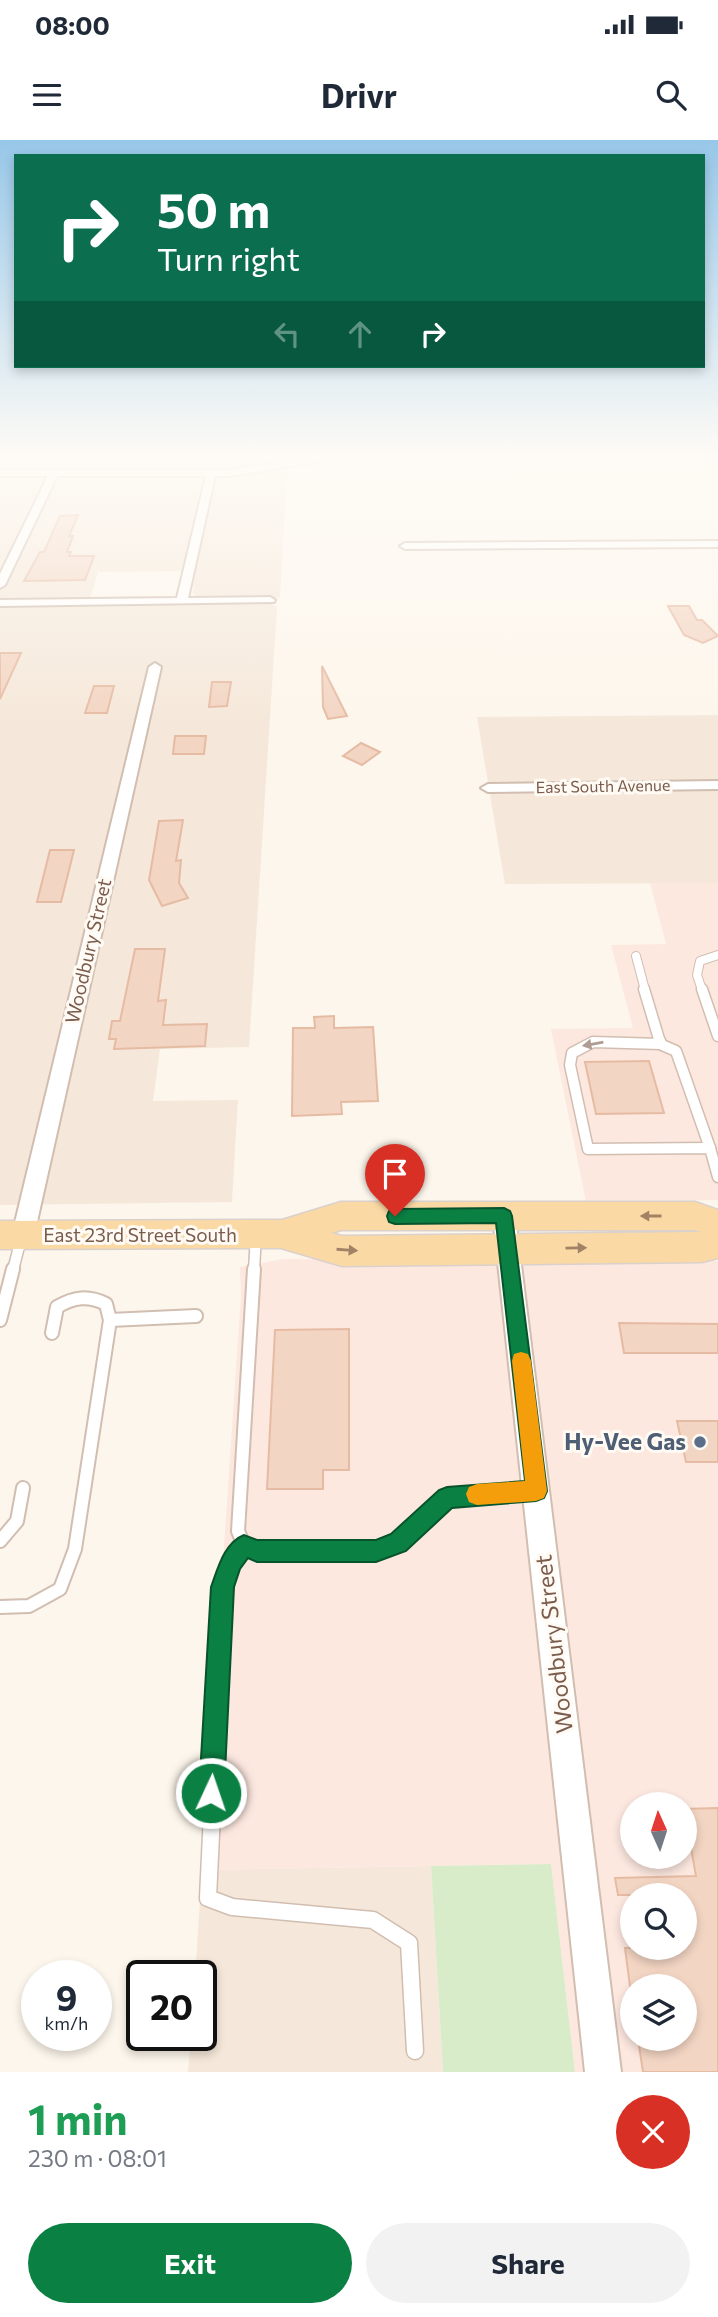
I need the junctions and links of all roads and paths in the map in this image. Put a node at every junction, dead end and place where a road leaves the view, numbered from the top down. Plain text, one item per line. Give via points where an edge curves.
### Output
1 (19, 545) edge
2 (195, 545) edge
3 (536, 545) edge
4 (405, 546) dead end
5 (0, 585) edge
6 (182, 600) junction
7 (270, 600) dead end
8 (0, 603) edge
9 (155, 667) dead end
10 (718, 785) edge
11 (488, 788) dead end
12 (718, 955) edge
13 (636, 956) dead end
14 (718, 1036) edge
15 (661, 1044) junction
16 (710, 1148) junction
17 (718, 1177) edge
18 (504, 1216) junction
19 (718, 1224) edge
20 (11, 1235) edge
21 (268, 1235) junction
22 (718, 1243) edge
23 (508, 1249) junction
24 (196, 1316) dead end
25 (0, 1320) edge
26 (110, 1320) junction
27 (52, 1333) dead end
28 (23, 1488) dead end
29 (536, 1491) junction
30 (0, 1541) edge
31 (244, 1546) junction
32 (0, 1607) edge
33 (415, 2051) dead end
34 (603, 2072) edge

1 - 5 street
2 - 6 street
3 - 4 street
6 - 7 street
6 - 8 street
9 - 20 street, Woodbury Street
10 - 11 street, East South Avenue
12 - 14 lane via 700,961 697,975
13 - 15 lane via 652,1011 653,1032
15 - 16 lane via 676,1051
15 -> 16 lane via 593,1042 572,1053 570,1065 588,1149
16 - 17 lane
19 -> 18 main road, East 23rd Street South via 695,1216
18 - 21 main road, East 23rd Street South via 341,1216
18 - 23 street, Woodbury Street
20 - 21 main road, East 23rd Street South
20 - 25 lane
21 -> 23 main road, East 23rd Street South via 341,1251
21 - 31 lane via 237,1531
23 -> 22 main road, East 23rd Street South via 702,1247
23 - 29 street, Woodbury Street
24 - 26 lane
26 - 27 lane via 106,1304 93,1297 74,1297 57,1307
26 - 32 lane via 75,1549 64,1579 60,1588 29,1606
28 - 30 lane via 17,1521
29 - 31 lane via 447,1498 398,1543 376,1551 257,1551
29 - 34 street, Woodbury Street
31 - 33 lane via 231,1563 223,1587 208,1898 232,1908 373,1920 409,1943

